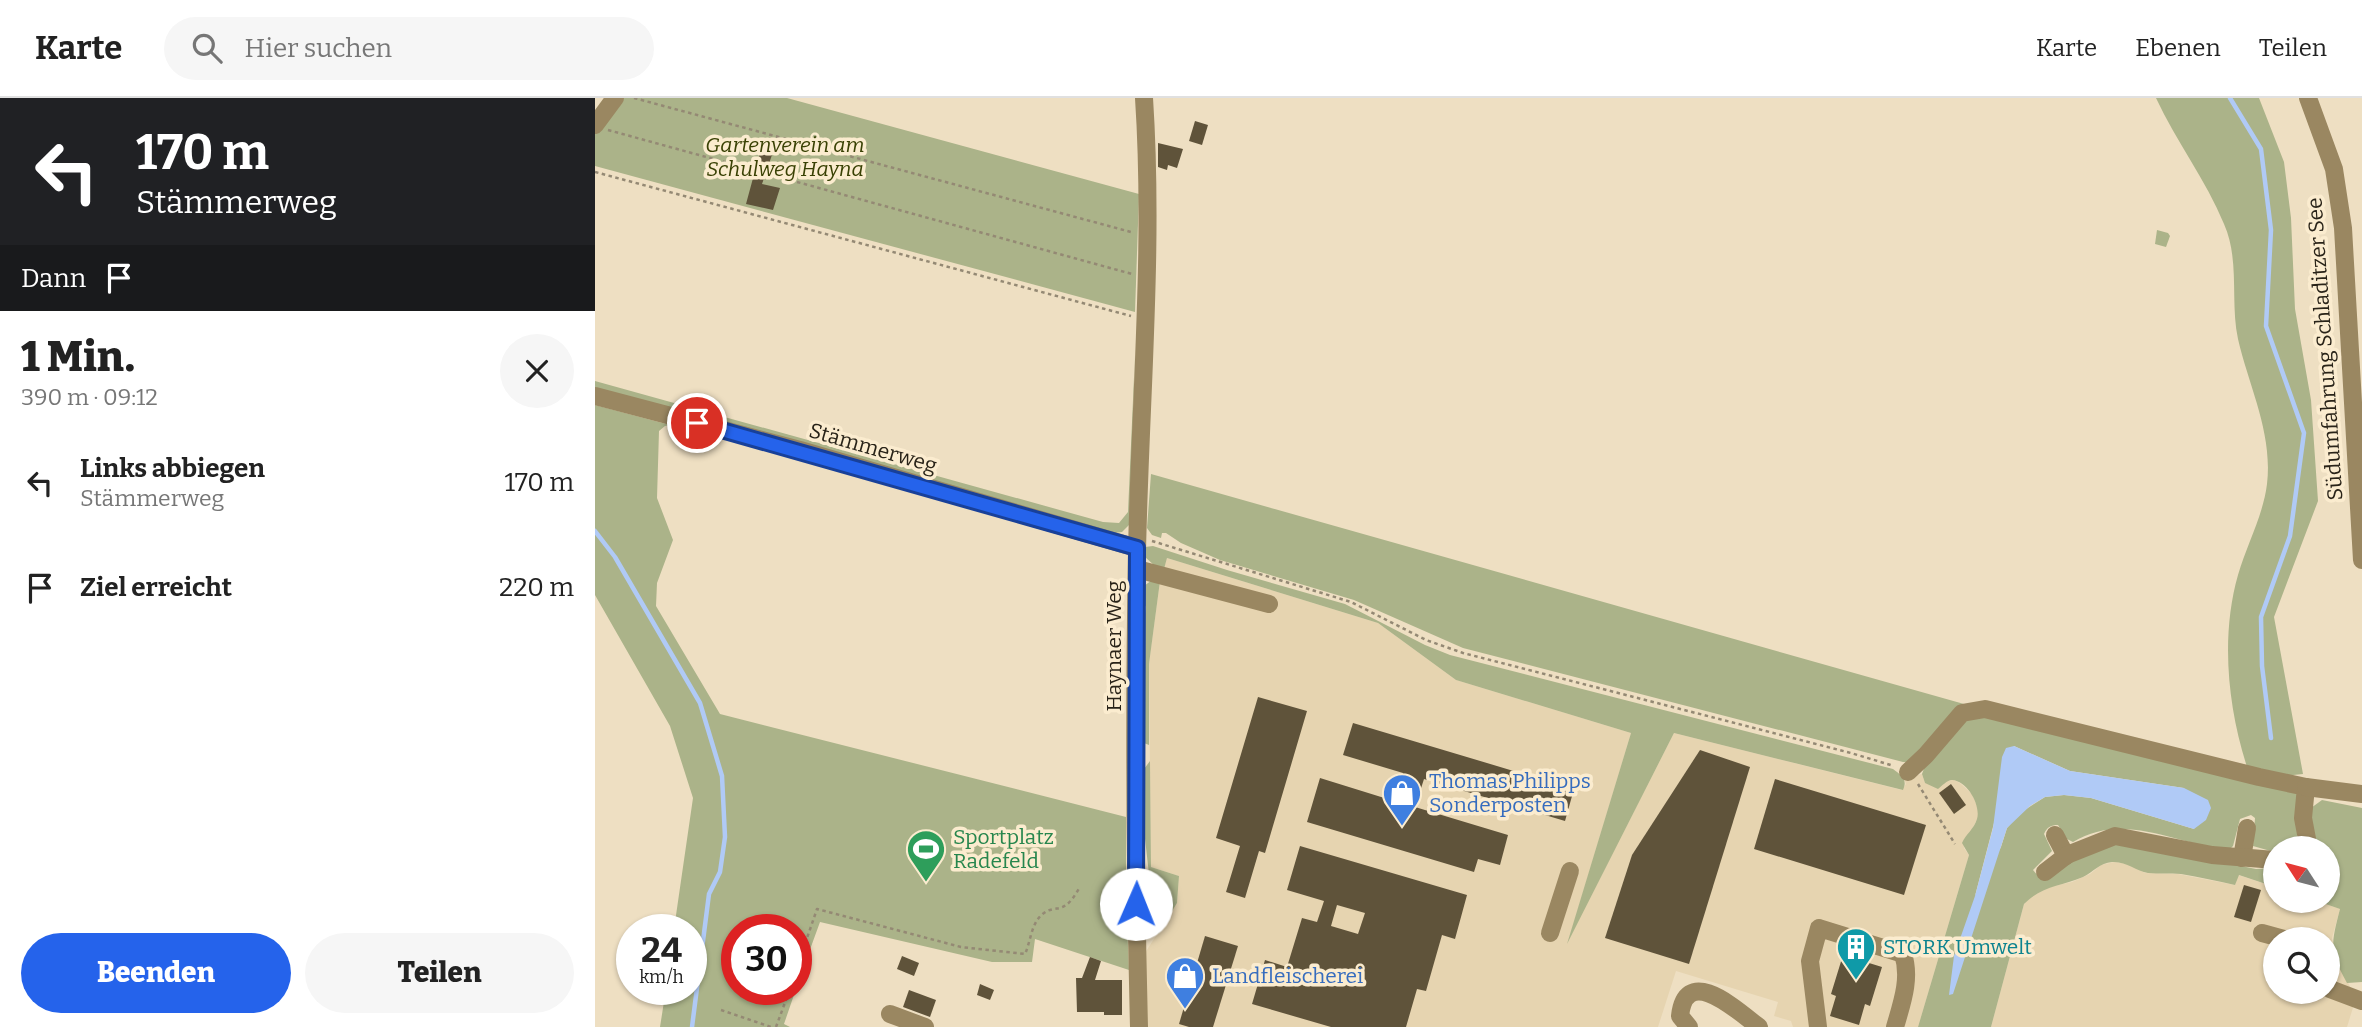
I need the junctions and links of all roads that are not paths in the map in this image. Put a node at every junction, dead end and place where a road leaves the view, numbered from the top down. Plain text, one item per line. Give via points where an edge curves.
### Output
1 (615, 98) edge
2 (1144, 98) edge
3 (2308, 98) edge
4 (602, 128) edge
5 (595, 396) edge
6 (1138, 543) junction
7 (2362, 560) edge
8 (1137, 569) junction
9 (1269, 604) dead end
10 (1908, 772) road end
11 (2306, 787) junction
12 (2362, 794) edge
13 (2247, 828) dead end
14 (2055, 835) dead end
15 (2306, 836) edge
16 (2066, 856) junction
17 (2242, 858) junction
18 (2263, 859) edge
19 (1570, 871) dead end
20 (2045, 872) dead end
21 (1550, 933) dead end
22 (2340, 993) edge
23 (2362, 1001) edge
24 (890, 1014) dead end
25 (925, 1027) edge
26 (1139, 1027) edge
27 (1689, 1027) edge
28 (1759, 1027) edge
29 (1818, 1027) edge
30 (1895, 1027) edge

1 - 4 street
2 - 6 street, Haynaer Weg via 1147,236
3 - 7 street, Südumfahrung Schladitzer See via 2334,169 2343,228
5 - 6 street, Stämmerweg
6 - 8 street, Haynaer Weg
8 - 9 street
8 - 26 street, Haynaer Weg
10 - 11 street via 1962,713 1985,709
11 - 12 street
11 - 15 street
13 - 17 street
14 - 16 street
16 - 17 street via 2115,836
16 - 20 street
17 - 18 street
19 - 21 street
22 - 23 street
24 - 25 street
27 - 28 street via 1680,1016 1684,999 1702,991 1714,994
29 - 30 street via 1810,961 1819,928 1903,954 1908,967

